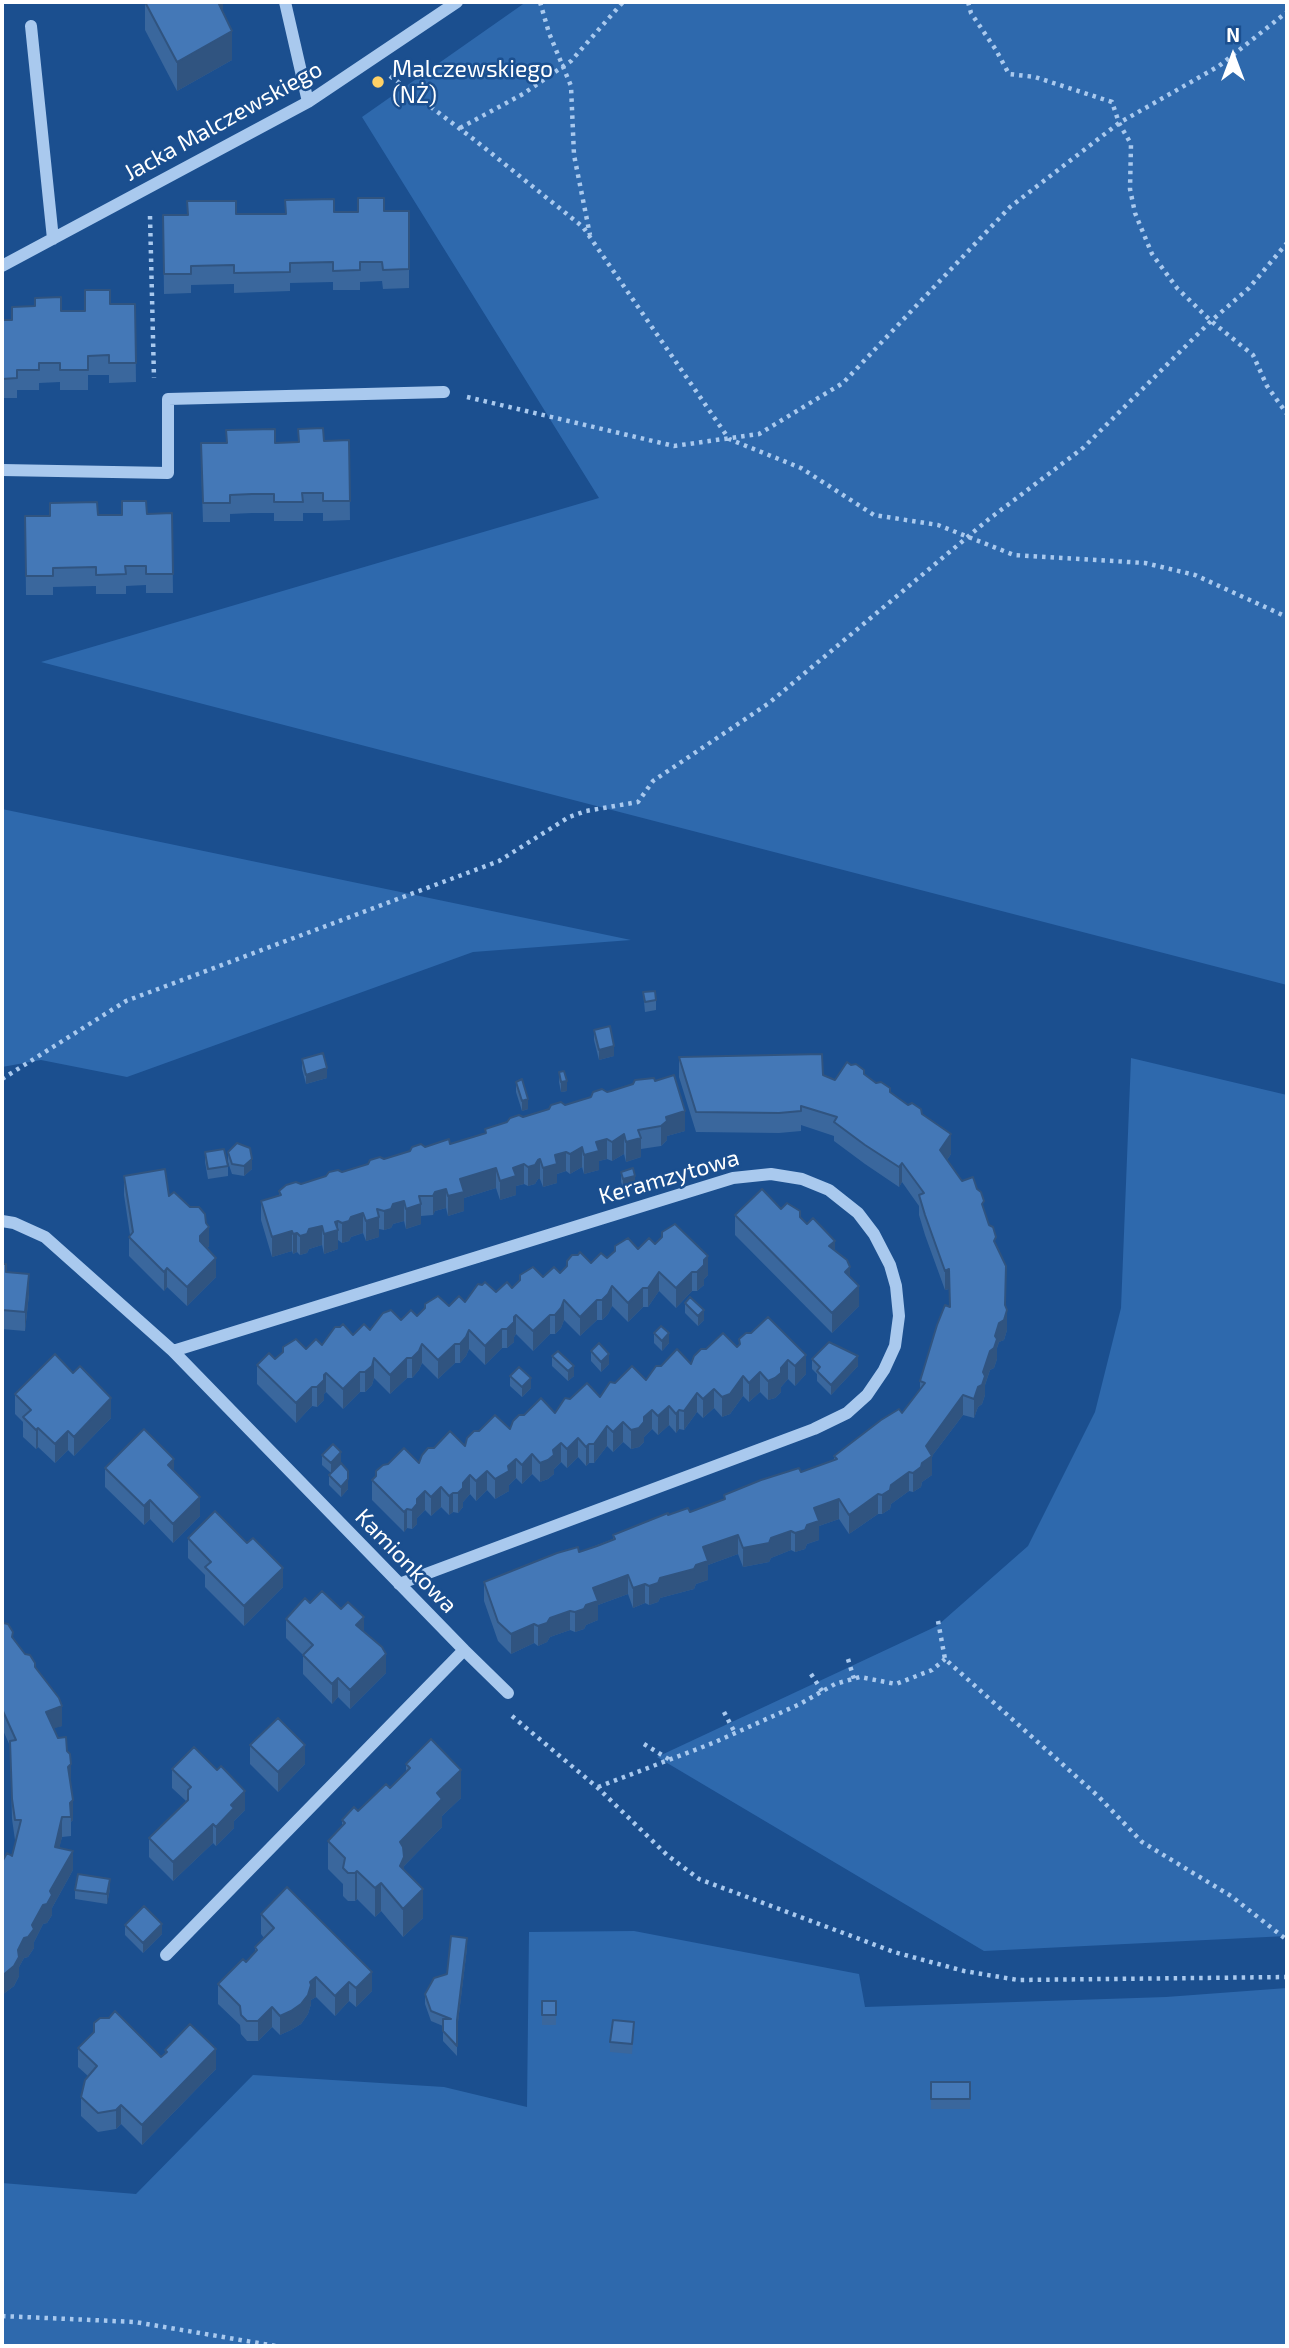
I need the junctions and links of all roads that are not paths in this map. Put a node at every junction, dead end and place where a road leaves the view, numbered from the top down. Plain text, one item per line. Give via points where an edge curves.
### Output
1 (285, 2) edge
2 (457, 2) edge
3 (30, 26) dead end
4 (308, 102) junction
5 (53, 239) junction
6 (2, 266) edge
7 (444, 392) road end
8 (2, 470) edge
9 (2, 1221) edge
10 (173, 1352) junction
11 (399, 1584) junction
12 (464, 1650) junction
13 (508, 1693) dead end
14 (166, 1955) dead end

1 - 4 street
2 - 4 street, Jacka Malczewskiego
3 - 5 street
4 - 5 street, Jacka Malczewskiego
5 - 6 street, Jacka Malczewskiego
7 - 8 street via 168,399 168,473
9 - 10 street, Kamionkowa via 45,1237
10 - 11 street, Kamionkowa
10 - 11 street, Keramzytowa via 733,1178 771,1174 802,1179 830,1190 858,1213 890,1265 899,1316 895,1346 884,1370 847,1413
11 - 12 street, Kamionkowa
12 - 13 street, Kamionkowa
12 - 14 street

